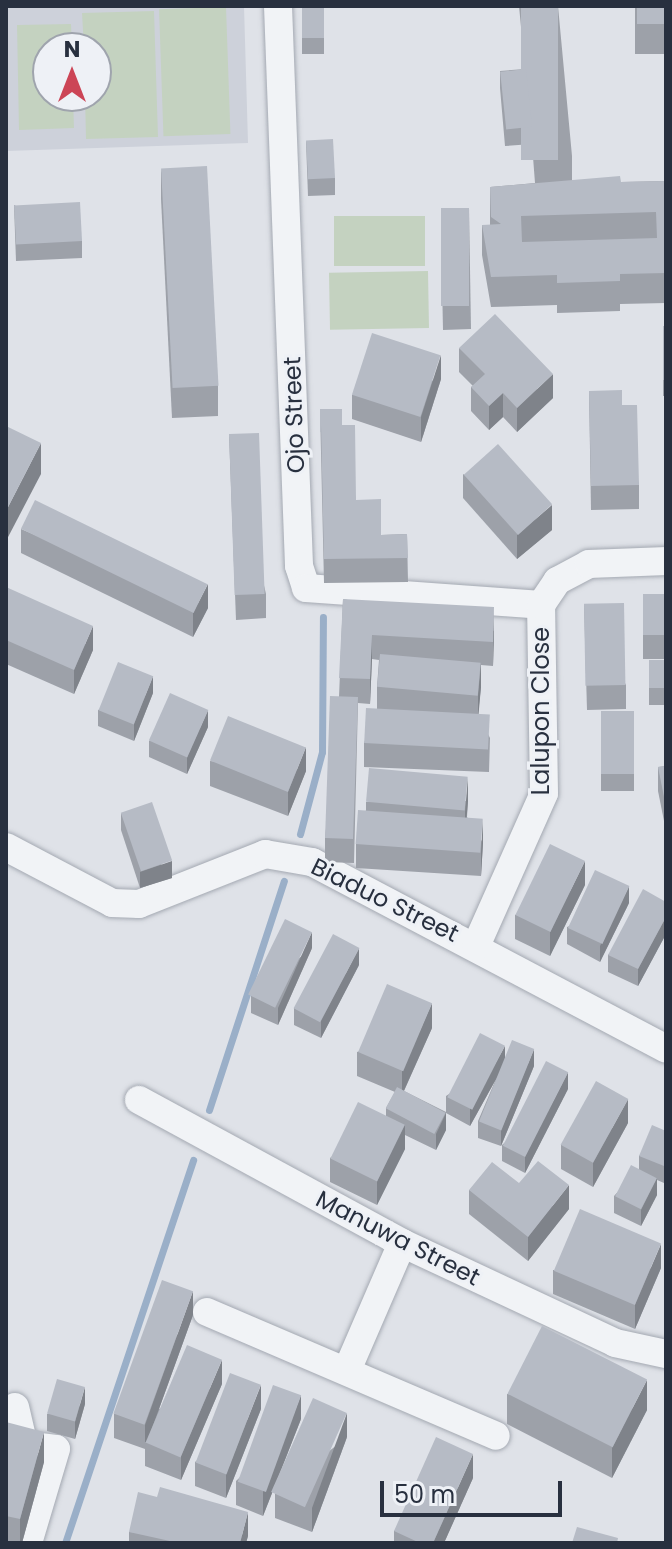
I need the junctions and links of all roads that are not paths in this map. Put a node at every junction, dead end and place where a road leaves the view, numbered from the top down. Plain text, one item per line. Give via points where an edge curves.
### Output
1 (278, 6) edge
2 (666, 561) edge
3 (541, 605) junction
4 (6, 847) edge
5 (476, 946) junction
6 (666, 1049) edge
7 (139, 1100) dead end
8 (402, 1243) junction
9 (207, 1312) dead end
10 (666, 1354) edge
11 (348, 1368) junction
12 (15, 1407) dead end
13 (496, 1436) dead end
14 (28, 1543) edge

1 - 3 street, Ojo Street via 299,566 306,588
2 - 3 street, Lalupon Close via 589,564 557,581
3 - 5 street, Lalupon Close via 544,793
4 - 5 street, Biaduo Street via 112,903 139,904 282,853
5 - 6 street, Biaduo Street
7 - 8 street, Manuwa Street
8 - 10 street, Manuwa Street via 615,1343
8 - 11 street
9 - 11 street
11 - 13 street
12 - 14 street via 24,1445 56,1449

